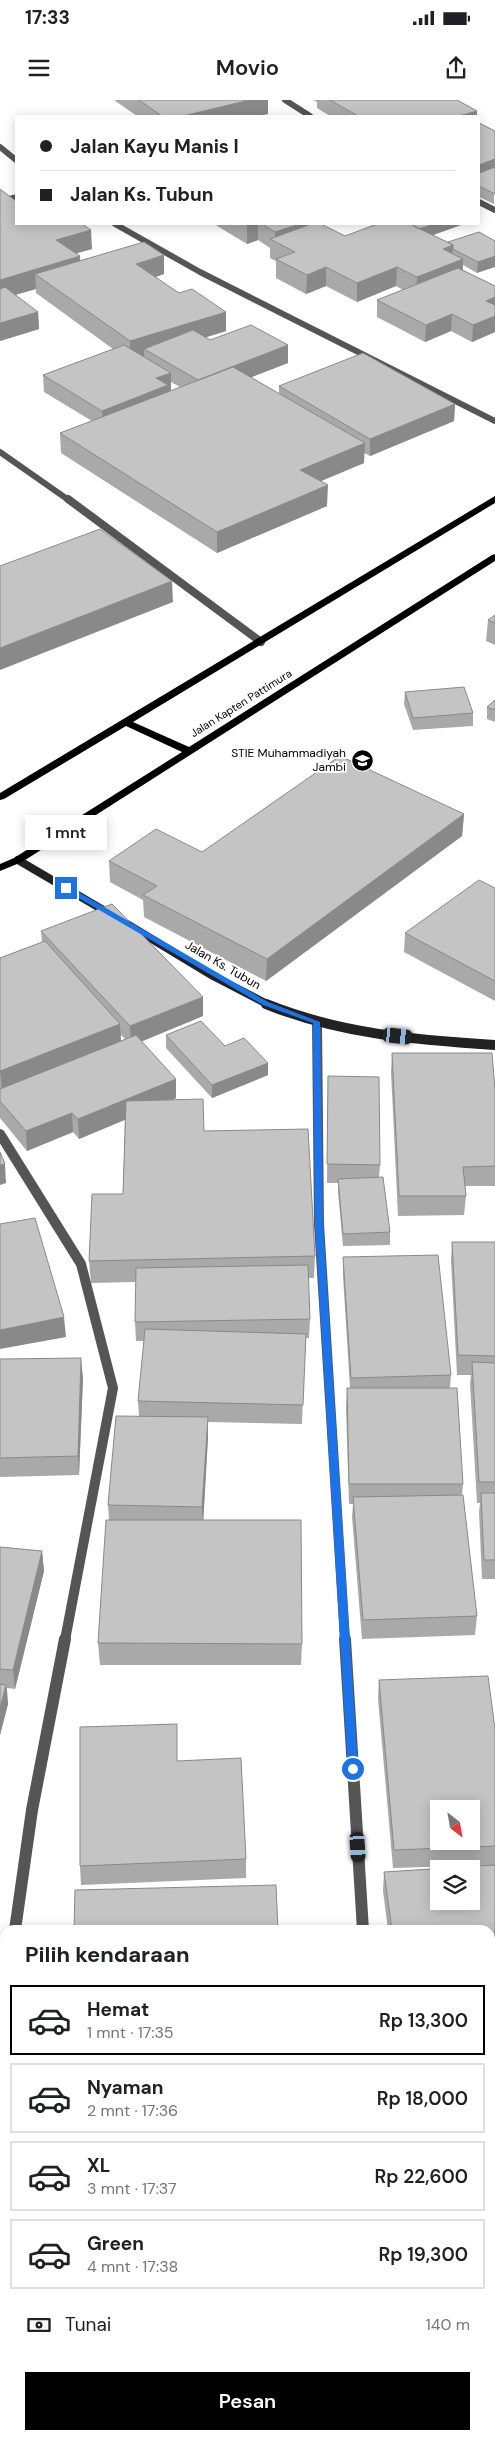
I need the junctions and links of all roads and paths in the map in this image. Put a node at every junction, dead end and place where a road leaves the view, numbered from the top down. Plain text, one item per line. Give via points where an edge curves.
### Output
1 (285, 100) edge
2 (308, 115) edge
3 (0, 147) edge
4 (15, 159) edge
5 (15, 197) edge
6 (0, 202) edge
7 (480, 202) edge
8 (495, 210) edge
9 (117, 225) edge
10 (495, 422) edge
11 (0, 452) edge
12 (495, 499) edge
13 (495, 557) edge
14 (261, 642) junction
15 (125, 722) junction
16 (189, 751) junction
17 (0, 797) edge
18 (18, 860) junction
19 (0, 868) edge
20 (317, 1022) junction
21 (495, 1045) edge
22 (0, 1134) edge
23 (16, 1925) edge
24 (364, 1925) edge

1 - 2 street
3 - 4 street
5 - 6 street
7 - 8 street
9 - 10 street via 200,272
11 - 14 street
12 - 14 main road
13 - 16 main road, Jalan Kapten Pattimura
14 - 15 main road
15 - 16 main road
15 - 17 main road
16 - 18 main road, Jalan Kapten Pattimura
18 - 19 main road, Jalan Kapten Pattimura
18 - 20 street, Jalan Ks. Tubun via 265,1003
20 - 21 street, Jalan Ks. Tubun via 381,1035
20 - 24 street via 319,1224
22 - 23 street via 81,1264 112,1388 32,1810

